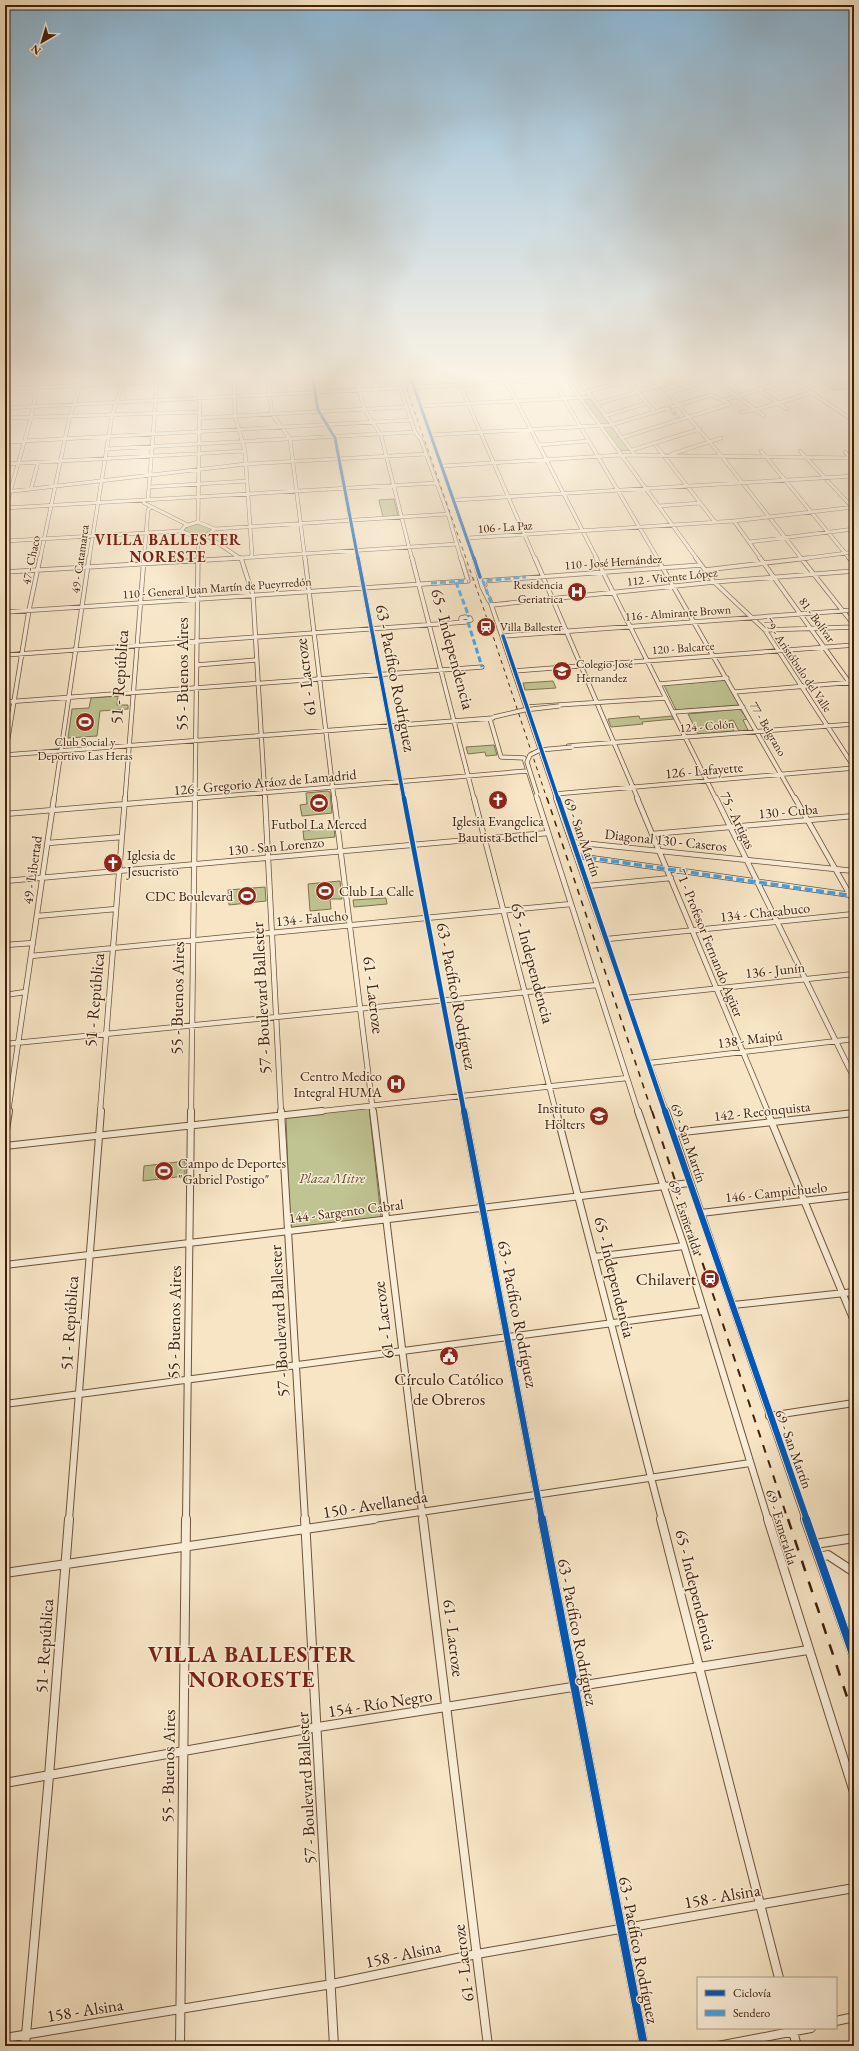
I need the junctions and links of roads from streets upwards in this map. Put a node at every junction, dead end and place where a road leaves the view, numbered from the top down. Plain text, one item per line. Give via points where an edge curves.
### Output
1 (16, 469) edge
2 (36, 469) edge
3 (60, 469) edge
4 (102, 469) edge
5 (151, 469) edge
6 (209, 469) edge
7 (246, 469) edge
8 (294, 469) edge
9 (342, 469) edge
10 (389, 469) edge
11 (431, 469) edge
12 (443, 469) edge
13 (496, 469) edge
14 (551, 469) edge
15 (605, 469) edge
16 (631, 469) edge
17 (674, 469) edge
18 (732, 469) edge
19 (775, 469) edge
20 (817, 469) edge
21 (199, 470) junction
22 (150, 476) junction
23 (854, 476) edge
24 (826, 478) junction
25 (784, 480) junction
26 (247, 481) junction
27 (100, 482) junction
28 (742, 482) junction
29 (436, 483) junction
30 (198, 484) junction
31 (394, 486) junction
32 (687, 486) junction
33 (56, 487) junction
34 (150, 487) junction
35 (345, 488) junction
36 (646, 488) junction
37 (31, 489) junction
38 (618, 490) junction
39 (10, 491) junction
40 (296, 491) junction
41 (5, 492) edge
42 (248, 494) junction
43 (564, 494) junction
44 (198, 497) junction
45 (508, 497) junction
46 (146, 500) junction
47 (455, 500) junction
48 (98, 503) junction
49 (700, 503) junction
50 (51, 506) junction
51 (659, 506) junction
52 (151, 507) junction
53 (853, 507) edge
54 (5, 509) edge
55 (811, 512) junction
56 (448, 514) junction
57 (402, 517) junction
58 (770, 517) junction
59 (352, 520) junction
60 (734, 521) junction
61 (198, 522) junction
62 (715, 522) junction
63 (301, 523) junction
64 (672, 524) junction
65 (188, 525) junction
66 (250, 526) junction
67 (640, 527) junction
68 (215, 529) junction
69 (854, 529) edge
70 (582, 530) junction
71 (181, 531) junction
72 (828, 532) junction
73 (146, 533) junction
74 (525, 534) junction
75 (206, 535) junction
76 (93, 536) junction
77 (785, 537) junction
78 (198, 538) junction
79 (468, 538) junction
80 (44, 539) junction
81 (5, 541) edge
82 (749, 542) junction
83 (457, 544) junction
84 (409, 546) junction
85 (357, 550) junction
86 (854, 552) edge
87 (846, 553) junction
88 (305, 554) junction
89 (461, 554) junction
90 (241, 557) junction
91 (250, 557) junction
92 (802, 558) junction
93 (198, 560) junction
94 (764, 563) junction
95 (854, 563) edge
96 (143, 564) junction
97 (465, 564) tunnel mouth
98 (701, 565) junction
99 (88, 567) junction
100 (663, 567) junction
101 (38, 570) junction
102 (705, 570) junction
103 (602, 571) junction
104 (854, 571) edge
105 (5, 572) edge
106 (814, 574) junction
107 (543, 576) junction
108 (774, 577) junction
109 (482, 580) junction
110 (714, 582) junction
111 (419, 584) junction
112 (674, 586) junction
113 (364, 587) junction
114 (310, 591) junction
115 (614, 592) junction
116 (253, 595) junction
117 (489, 598) dead end
118 (197, 599) junction
119 (553, 599) junction
120 (140, 602) junction
121 (492, 604) junction
122 (83, 606) junction
123 (29, 610) junction
124 (854, 610) edge
125 (843, 611) junction
126 (5, 612) edge
127 (801, 614) junction
128 (753, 618) junction
129 (466, 622) dead end
130 (695, 622) junction
131 (430, 625) junction
132 (854, 626) edge
133 (631, 627) junction
134 (812, 628) junction
135 (372, 629) junction
136 (765, 630) junction
137 (566, 631) junction
138 (315, 633) junction
139 (503, 636) junction
140 (256, 637) junction
141 (197, 641) junction
142 (137, 645) junction
143 (854, 645) edge
144 (825, 647) junction
145 (76, 650) junction
146 (779, 651) junction
147 (20, 654) junction
148 (5, 655) edge
149 (714, 655) junction
150 (258, 660) junction
151 (648, 660) junction
152 (197, 665) junction
153 (581, 665) junction
154 (482, 667) dead end
155 (442, 670) junction
156 (514, 671) junction
157 (382, 674) junction
158 (727, 678) junction
159 (320, 679) junction
160 (852, 683) edge
161 (259, 684) junction
162 (660, 684) junction
163 (802, 687) junction
164 (196, 688) junction
165 (854, 689) edge
166 (735, 692) junction
167 (133, 693) junction
168 (69, 698) junction
169 (666, 698) junction
170 (5, 702) edge
171 (12, 702) junction
172 (586, 703) junction
173 (597, 703) junction
174 (743, 707) junction
175 (527, 709) junction
176 (674, 712) junction
177 (10, 718) junction
178 (492, 718) junction
179 (5, 719) edge
180 (454, 720) junction
181 (463, 720) junction
182 (854, 724) edge
183 (390, 725) junction
184 (828, 726) junction
185 (326, 730) junction
186 (758, 732) junction
187 (261, 735) junction
188 (686, 738) junction
189 (196, 741) junction
190 (609, 744) junction
191 (615, 744) junction
192 (129, 746) junction
193 (62, 750) junction
194 (541, 750) junction
195 (5, 755) edge
196 (854, 767) edge
197 (528, 772) junction
198 (782, 774) junction
199 (469, 776) junction
200 (707, 780) junction
201 (402, 782) junction
202 (632, 787) junction
203 (333, 788) junction
204 (265, 793) junction
205 (555, 794) junction
206 (195, 799) junction
207 (125, 805) junction
208 (541, 808) junction
209 (53, 811) junction
210 (5, 814) edge
211 (854, 816) edge
212 (807, 821) junction
213 (729, 827) junction
214 (548, 833) junction
215 (652, 834) junction
216 (122, 837) junction
217 (484, 839) junction
218 (572, 842) junction
219 (48, 843) junction
220 (414, 846) junction
221 (659, 851) junction
222 (342, 852) junction
223 (577, 856) junction
224 (268, 858) junction
225 (745, 859) junction
226 (195, 864) junction
227 (666, 868) junction
228 (835, 869) junction
229 (854, 871) edge
230 (119, 872) junction
231 (43, 877) junction
232 (671, 878) junction
233 (5, 881) edge
234 (757, 881) junction
235 (588, 886) junction
236 (852, 895) edge
237 (854, 902) edge
238 (571, 904) junction
239 (116, 909) junction
240 (503, 910) junction
241 (854, 914) edge
242 (37, 916) junction
243 (428, 918) junction
244 (777, 922) junction
245 (350, 925) junction
246 (692, 931) junction
247 (273, 933) junction
248 (607, 939) junction
249 (193, 940) junction
250 (33, 943) junction
251 (5, 945) edge
252 (113, 948) junction
253 (32, 956) junction
254 (854, 974) edge
255 (805, 979) junction
256 (597, 985) junction
257 (716, 989) junction
258 (25, 992) junction
259 (525, 992) junction
260 (5, 995) edge
261 (626, 998) junction
262 (443, 1000) junction
263 (361, 1008) junction
264 (275, 1017) junction
265 (191, 1026) junction
266 (106, 1034) junction
267 (854, 1039) edge
268 (836, 1041) junction
269 (18, 1043) junction
270 (5, 1044) edge
271 (743, 1052) junction
272 (649, 1063) junction
273 (627, 1078) junction
274 (854, 1078) edge
275 (549, 1086) junction
276 (462, 1096) junction
277 (373, 1105) junction
278 (854, 1113) edge
279 (283, 1116) junction
280 (772, 1122) junction
281 (191, 1126) junction
282 (674, 1133) junction
283 (5, 1136) edge
284 (98, 1136) junction
285 (5, 1146) edge
286 (690, 1183) junction
287 (662, 1186) junction
288 (578, 1195) junction
289 (854, 1195) edge
290 (804, 1202) junction
291 (483, 1207) junction
292 (701, 1213) junction
293 (387, 1218) junction
294 (289, 1230) junction
295 (190, 1242) junction
296 (684, 1246) junction
297 (89, 1254) junction
298 (594, 1257) junction
299 (5, 1265) edge
300 (854, 1292) edge
301 (842, 1293) junction
302 (733, 1305) junction
303 (703, 1311) junction
304 (854, 1320) edge
305 (611, 1324) junction
306 (508, 1338) junction
307 (402, 1352) junction
308 (296, 1366) junction
309 (188, 1380) junction
310 (79, 1394) junction
311 (854, 1403) edge
312 (5, 1404) edge
313 (769, 1416) junction
314 (750, 1463) junction
315 (651, 1479) junction
316 (538, 1495) junction
317 (422, 1512) junction
318 (306, 1529) junction
319 (854, 1538) edge
320 (815, 1544) junction
321 (187, 1546) junction
322 (820, 1557) junction
323 (65, 1563) junction
324 (854, 1572) edge
325 (5, 1573) edge
326 (808, 1650) junction
327 (854, 1657) edge
328 (700, 1668) junction
329 (575, 1688) junction
330 (447, 1708) junction
331 (318, 1728) junction
332 (184, 1750) junction
333 (49, 1776) junction
334 (5, 1782) edge
335 (854, 1792) edge
336 (854, 1888) edge
337 (759, 1905) junction
338 (620, 1929) junction
339 (477, 1954) junction
340 (779, 1977) edge
341 (332, 1984) junction
342 (181, 2010) junction
343 (854, 2017) edge
344 (837, 2021) edge
345 (793, 2030) edge
346 (26, 2034) junction
347 (5, 2038) edge
348 (25, 2046) edge
349 (180, 2046) edge
350 (334, 2046) edge
351 (488, 2046) edge
352 (644, 2046) edge
353 (718, 2046) edge
354 (797, 2046) edge

1 - 39 street
2 - 37 street
3 - 33 street, 47 - Chaco
4 - 27 street, 49 - Catamarca
5 - 22 street
6 - 21 street
7 - 26 street
8 - 40 street, 61 - Lacroze
9 - 35 street, 63 - Pacífico Rodríguez
10 - 31 street, 65 - Independencia
11 - 29 street
12 - 47 street, 69 - San Martín
13 - 45 street, 71 - Profesor Fernando Agüer
14 - 43 street, 75 - Artigas
15 - 38 street, 77 - Belgrano
16 - 36 street, 79 - Aristóbulo del Valle
17 - 32 street
18 - 28 street
19 - 25 street
20 - 24 street
21 - 22 street
21 - 30 street
22 - 27 street
22 - 34 street
23 - 24 street
24 - 25 street
24 - 53 street
25 - 28 street
25 - 55 street
26 - 30 street
26 - 42 street
27 - 33 street
27 - 48 street, 49 - Catamarca
28 - 32 street
28 - 58 street
29 - 31 street
29 - 56 street
30 - 34 street
30 - 44 street
31 - 35 street
31 - 57 street, 65 - Independencia
32 - 36 street
32 - 49 street
33 - 37 street
33 - 50 street, 47 - Chaco
34 - 46 street
35 - 40 street
35 - 59 street, 63 - Pacífico Rodríguez
36 - 38 street
36 - 51 street, 79 - Aristóbulo del Valle
37 - 39 street
38 - 43 street
38 - 67 street, 77 - Belgrano
39 - 41 street
39 - 54 street
40 - 42 street
40 - 63 street, 61 - Lacroze
42 - 44 street
42 - 66 street
43 - 45 street
43 - 70 street, 75 - Artigas
44 - 46 street
44 - 61 street
45 - 47 street
45 - 74 street, 71 - Profesor Fernando Agüer
46 - 48 street
46 - 52 street via 144,503
47 - 79 street, 69 - San Martín
48 - 50 street
48 - 76 street, 49 - Catamarca
49 - 51 street
49 - 62 street
50 - 54 street
50 - 80 street, 47 - Chaco
51 - 64 street, 79 - Aristóbulo del Valle
52 - 65 street
52 - 73 street, 51 - República via 148,510
53 - 55 street, 106 - La Paz
55 - 58 street, 106 - La Paz
55 - 72 street
56 - 57 street
56 - 83 street
57 - 59 street
57 - 84 street, 65 - Independencia
58 - 60 street, 106 - La Paz
58 - 77 street
59 - 63 street
59 - 85 street, 63 - Pacífico Rodríguez
60 - 62 street, 106 - La Paz
60 - 82 street, 81 - Bolívar
61 - 65 street
61 - 68 street
62 - 64 street, 106 - La Paz
63 - 66 street
63 - 88 street, 61 - Lacroze
64 - 67 street, 106 - La Paz
64 - 98 street, 79 - Aristóbulo del Valle
65 - 71 street
66 - 68 street
66 - 91 street
67 - 70 street, 106 - La Paz
67 - 100 street, 77 - Belgrano
68 - 75 street
69 - 72 street
70 - 74 street, 106 - La Paz
70 - 103 street, 75 - Artigas
71 - 73 street
71 - 78 street
72 - 77 street
72 - 87 street
73 - 76 street
73 - 96 street, 51 - República
74 - 79 street, 106 - La Paz
74 - 107 street, 71 - Profesor Fernando Agüer
75 - 78 street
75 - 90 street
76 - 80 street
76 - 99 street, 49 - Catamarca
77 - 82 street
77 - 92 street
78 - 93 street, 55 - Buenos Aires
79 - 109 street, 69 - San Martín
80 - 81 street
80 - 101 street, 47 - Chaco
82 - 94 street, 81 - Bolívar
83 - 84 street
83 - 89 street
84 - 85 street
84 - 111 street, 65 - Independencia
85 - 88 street
85 - 113 street, 63 - Pacífico Rodríguez
86 - 87 street
87 - 92 street
87 - 95 street
88 - 91 street
88 - 114 street, 61 - Lacroze
89 - 97 street
89 - 111 street, 110 - General Juan Martín de Pueyrredón via 468,580
90 - 91 street
90 - 93 street
90 - 116 street, 57 - Boulevard Ballester
92 - 94 street
92 - 106 street
93 - 96 street
93 - 118 street, 55 - Buenos Aires
94 - 102 street
94 - 108 street, 81 - Bolívar
96 - 99 street
96 - 120 street, 51 - República
98 - 100 street, 110 - José Hernández
98 - 102 street, 79 - Aristóbulo del Valle
99 - 101 street
99 - 122 street, 49 - Catamarca
100 - 103 street, 110 - José Hernández
100 - 112 street, 77 - Belgrano
101 - 105 street
101 - 123 street, 47 - Chaco
102 - 110 street, 79 - Aristóbulo del Valle
103 - 107 street, 110 - José Hernández
103 - 115 street, 75 - Artigas
104 - 106 street, 112 - Vicente López
106 - 108 street, 112 - Vicente López
106 - 125 street
107 - 109 street, 110 - José Hernández
107 - 119 street, 71 - Profesor Fernando Agüer
108 - 110 street, 112 - Vicente López
108 - 127 street, 81 - Bolívar
109 - 121 street, 69 - San Martín via 488,600
110 - 112 street, 112 - Vicente López
110 - 128 street, 79 - Aristóbulo del Valle
111 - 113 street, 110 - General Juan Martín de Pueyrredón
111 - 131 street, 65 - Independencia
112 - 115 street, 112 - Vicente López
112 - 130 street, 77 - Belgrano
113 - 114 street, 110 - General Juan Martín de Pueyrredón
113 - 135 street, 63 - Pacífico Rodríguez
114 - 116 street, 110 - General Juan Martín de Pueyrredón
114 - 138 street, 61 - Lacroze
115 - 119 street, 112 - Vicente López
115 - 133 street, 75 - Artigas
116 - 118 street, 110 - General Juan Martín de Pueyrredón
116 - 140 street, 57 - Boulevard Ballester
117 - 121 street, 69 - San Martín
118 - 120 street, 110 - General Juan Martín de Pueyrredón
118 - 141 street, 55 - Buenos Aires
119 - 121 street, 112 - Vicente López
119 - 137 street, 71 - Profesor Fernando Agüer
120 - 122 street, 110 - General Juan Martín de Pueyrredón
120 - 142 street, 51 - República
121 - 139 street, 69 - San Martín
122 - 123 street, 110 - General Juan Martín de Pueyrredón
122 - 145 street, 49 - Libertad
123 - 126 street, 110 - General Juan Martín de Pueyrredón
123 - 147 street, 47 - Chaco
124 - 125 street, 116 - Almirante Brown
125 - 127 street, 116 - Almirante Brown
125 - 132 street
127 - 128 street, 116 - Almirante Brown
127 - 134 street, 81 - Bolívar
128 - 130 street, 116 - Almirante Brown
128 - 136 street, 79 - Aristóbulo del Valle
129 - 131 street
130 - 133 street, 116 - Almirante Brown
130 - 149 street, 77 - Belgrano
131 - 135 street
131 - 155 street, 65 - Independencia
132 - 134 street
133 - 137 street, 116 - Almirante Brown
133 - 151 street, 75 - Artigas
134 - 136 street
134 - 144 street, 81 - Bolívar
135 - 138 street
135 - 157 street, 63 - Pacífico Rodríguez
136 - 146 street, 79 - Aristóbulo del Valle
137 - 139 street, 116 - Almirante Brown
137 - 153 street, 71 - Profesor Fernando Agüer
138 - 140 street
138 - 159 street, 61 - Lacroze
139 - 156 street, 69 - San Martín
140 - 141 street
140 - 150 street, 57 - Boulevard Ballester
141 - 142 street
141 - 152 street, 55 - Buenos Aires
142 - 145 street
142 - 167 street, 51 - República
143 - 144 street, 120 - Balcarce
144 - 146 street, 120 - Balcarce
144 - 160 street, 81 - Bolívar
145 - 147 street
145 - 168 street, 49 - Libertad
146 - 149 street, 120 - Balcarce
146 - 163 street, 79 - Aristóbulo del Valle
147 - 148 street
147 - 171 street, 47 - Chaco
149 - 151 street, 120 - Balcarce
149 - 158 street, 77 - Belgrano
150 - 152 street
150 - 161 street, 57 - Boulevard Ballester
151 - 153 street, 120 - Balcarce
151 - 162 street, 75 - Artigas
152 - 164 street, 55 - Buenos Aires
153 - 156 street, 120 - Balcarce
153 - 173 street, 71 - Profesor Fernando Agüer
154 - 155 street
155 - 157 street
155 - 180 street, 65 - Independencia
156 - 175 street, 69 - San Martín
157 - 159 street
157 - 183 street, 63 - Pacífico Rodríguez
158 - 162 street
158 - 166 street, 77 - Belgrano
159 - 161 street
159 - 185 street, 61 - Lacroze
160 - 163 street
160 - 165 street, 81 - Bolívar
161 - 164 street
161 - 187 street, 57 - Boulevard Ballester
162 - 169 street, 75 - Artigas
163 - 166 street
163 - 184 street, 79 - Aristóbulo del Valle
164 - 167 street
164 - 189 street, 55 - Buenos Aires
166 - 174 street, 77 - Belgrano
167 - 168 street
167 - 192 street, 51 - República
168 - 171 street
168 - 193 street, 49 - Libertad
169 - 173 street
169 - 176 street, 75 - Artigas
170 - 171 street
171 - 177 street, 47 - Chaco
172 - 173 street
172 - 175 street
172 - 178 street, bridge via 524,710
173 - 191 street, 71 - Profesor Fernando Agüer
174 - 176 street
174 - 186 street, 77 - Belgrano
175 - 194 street, 69 - San Martín
176 - 188 street, 75 - Artigas
177 - 179 street
177 - 195 street, 47 - Chaco
178 - 181 street
178 - 181 street via 498,717 496,715
178 - 197 street, 69 - Esmeralda via 501,757 523,757
180 - 181 street
180 - 183 street
180 - 199 street, 65 - Independencia
182 - 184 street, 124 - Colón
183 - 185 street
183 - 201 street, 63 - Pacífico Rodríguez
184 - 186 street, 124 - Colón
184 - 196 street, 79 - Aristóbulo del Valle
185 - 187 street
185 - 203 street, 61 - Lacroze
186 - 188 street, 124 - Colón
186 - 198 street, 77 - Belgrano
187 - 189 street
187 - 204 street, 57 - Boulevard Ballester
188 - 191 street, 124 - Colón
188 - 200 street, 75 - Artigas
189 - 192 street
189 - 206 street, 55 - Buenos Aires
190 - 191 street, 124 - Colón
190 - 194 street, 124 - Colón
190 - 208 street, bridge via 540,750 530,755 527,762
191 - 202 street, 71 - Profesor Fernando Agüer
192 - 193 street
192 - 207 street, 51 - República
193 - 195 street
193 - 209 street, 49 - Libertad
194 - 205 street, 69 - San Martín
196 - 198 street, 126 - Lafayette
197 - 199 street, 126 - Gregorio Aráoz de Lamadrid
197 - 208 street, 69 - Esmeralda
198 - 200 street, 126 - Lafayette
198 - 212 street, 77 - Belgrano
199 - 201 street, 126 - Gregorio Aráoz de Lamadrid
199 - 217 street, 65 - Independencia
200 - 202 street, 126 - Lafayette
200 - 213 street, 75 - Artigas
201 - 203 street, 126 - Gregorio Aráoz de Lamadrid
201 - 220 street, 63 - Pacífico Rodríguez
202 - 205 street, 126 - Lafayette
202 - 215 street, 71 - Profesor Fernando Agüer
203 - 204 street, 126 - Gregorio Aráoz de Lamadrid
203 - 222 street, 61 - Lacroze
204 - 206 street, 126 - Gregorio Aráoz de Lamadrid
204 - 224 street, 57 - Boulevard Ballester
205 - 218 street, 69 - San Martín
206 - 207 street, 126 - Gregorio Aráoz de Lamadrid
206 - 226 street, 55 - Buenos Aires
207 - 209 street, 126 - Gregorio Aráoz de Lamadrid
207 - 216 street, 51 - República
208 - 214 street, 69 - Esmeralda
209 - 210 street, 126 - Gregorio Aráoz de Lamadrid
209 - 219 street, 49 - Libertad
211 - 212 street, 130 - Cuba
212 - 213 street, 130 - Cuba
212 - 228 street, 77 - Belgrano
213 - 215 street, 130 - Cuba
213 - 225 street, 75 - Artigas
214 - 217 street, 130 - San Lorenzo
214 - 238 street, 69 - Esmeralda
215 - 221 street, 71 - Profesor Fernando Agüer
216 - 219 street
216 - 230 street, 51 - República
217 - 220 street, 130 - San Lorenzo
217 - 240 street, 65 - Independencia
218 - 221 street, Diagonal 130 - Caseros
218 - 223 street, 69 - San Martín
219 - 231 street, 49 - Libertad
220 - 222 street, 130 - San Lorenzo
220 - 243 street, 63 - Pacífico Rodríguez
221 - 225 street, Diagonal 130 - Caseros
221 - 227 street, 71 - Profesor Fernando Agüer
222 - 224 street, 130 - San Lorenzo
222 - 245 street, 61 - Lacroze
223 - 227 street
223 - 235 street, 69 - San Martín
224 - 226 street, 130 - San Lorenzo
224 - 247 street, 57 - Boulevard Ballester
225 - 228 street, Diagonal 130 - Caseros
225 - 234 street, 75 - Artigas
226 - 230 street, 130 - San Lorenzo
226 - 249 street, 55 - Buenos Aires
227 - 232 street, 71 - Profesor Fernando Agüer
227 - 234 street
228 - 229 street, Diagonal 130 - Caseros
228 - 236 street, 77 - Belgrano
230 - 231 street, 130 - San Lorenzo
230 - 239 street, 51 - República
231 - 233 street, 130 - San Lorenzo
231 - 242 street, 49 - Libertad
232 - 235 street
232 - 246 street, 71 - Profesor Fernando Agüer
234 - 236 street
234 - 244 street, 75 - Artigas
235 - 248 street, 69 - San Martín
236 - 237 street, 77 - Belgrano
238 - 240 street, 134 - Falucho
238 - 256 street, 69 - Esmeralda
239 - 242 street
239 - 252 street, 51 - República
240 - 243 street, 134 - Falucho
240 - 259 street, 65 - Independencia
241 - 244 street, 134 - Chacabuco
242 - 250 street, 49 - Libertad
243 - 245 street, 134 - Falucho
243 - 262 street, 63 - Pacífico Rodríguez
244 - 246 street, 134 - Chacabuco
244 - 255 street, 75 - Artigas
245 - 247 street, 134 - Falucho
245 - 263 street, 61 - Lacroze
246 - 248 street, 134 - Chacabuco
246 - 257 street, 71 - Profesor Fernando Agüer
247 - 249 street, 134 - Falucho
247 - 264 street, 57 - Boulevard Ballester
248 - 261 street, 69 - San Martín
249 - 252 street, 134 - Falucho
249 - 265 street, 55 - Buenos Aires
250 - 251 street
250 - 253 street, 49 - Libertad
252 - 253 street, 134 - Falucho
252 - 266 street, 51 - República
253 - 258 street, 49 - Libertad
254 - 255 street, 136 - Junín
255 - 257 street, 136 - Junín
255 - 268 street, 75 - Artigas
256 - 259 street
256 - 273 street, 69 - Esmeralda
257 - 261 street, 136 - Junín
257 - 271 street, 71 - Profesor Fernando Agüer
258 - 260 street
258 - 269 street, 49 - Libertad
259 - 262 street
259 - 275 street, 65 - Independencia
261 - 272 street, 69 - San Martín
262 - 263 street
262 - 276 street, 63 - Pacífico Rodríguez
263 - 264 street
263 - 277 street, 61 - Lacroze
264 - 265 street
264 - 279 street, 57 - Boulevard Ballester
265 - 266 street
265 - 281 street, 55 - Buenos Aires
266 - 269 street
266 - 284 street, 51 - República
267 - 268 street, 138 - Maipú
268 - 271 street, 138 - Maipú
268 - 274 street, 75 - Artigas
269 - 270 street
269 - 283 street, 49 - Libertad
271 - 272 street, 138 - Maipú
271 - 280 street, 71 - Profesor Fernando Agüer
272 - 282 street, 69 - San Martín
273 - 275 street
273 - 287 street, 69 - Esmeralda
275 - 276 street
275 - 288 street, 65 - Independencia
276 - 277 street
276 - 291 street, 63 - Pacífico Rodríguez
277 - 279 street
277 - 293 street, 61 - Lacroze
278 - 280 street, 142 - Reconquista
279 - 281 street
279 - 294 street, 57 - Boulevard Ballester
280 - 282 street, 142 - Reconquista
280 - 290 street, 71 - Profesor Fernando Agüer
281 - 284 street
281 - 295 street, 55 - Buenos Aires
282 - 286 street, 69 - San Martín
284 - 285 street
284 - 297 street, 51 - República
286 - 287 street, 144 - Sargento Cabral
286 - 292 street, 69 - San Martín
287 - 288 street, 144 - Sargento Cabral
287 - 296 street, 69 - Esmeralda
288 - 291 street, 144 - Sargento Cabral
288 - 298 street, 65 - Independencia
289 - 290 street, 146 - Campichuelo
290 - 292 street, 146 - Campichuelo
290 - 301 street, 71 - Profesor Fernando Agüer
291 - 293 street, 144 - Sargento Cabral
291 - 306 street, 63 - Pacífico Rodríguez
292 - 302 street, 69 - San Martín
293 - 294 street, 144 - Sargento Cabral
293 - 307 street, 61 - Lacroze
294 - 295 street, 144 - Sargento Cabral
294 - 308 street, 57 - Boulevard Ballester
295 - 297 street, 144 - Sargento Cabral
295 - 309 street, 55 - Buenos Aires
296 - 298 street
296 - 303 street, 69 - Esmeralda
297 - 299 street, 144 - Sargento Cabral
297 - 310 street, 51 - República
298 - 305 street, 65 - Independencia
300 - 301 street
301 - 302 street
301 - 304 street, 71 - Profesor Fernando Agüer
302 - 313 street, 69 - San Martín
303 - 305 street
303 - 314 street, 69 - Esmeralda
305 - 306 street
305 - 315 street, 65 - Independencia
306 - 307 street
306 - 316 street, 63 - Pacífico Rodríguez
307 - 308 street
307 - 317 street, 61 - Lacroze
308 - 309 street
308 - 318 street, 57 - Boulevard Ballester
309 - 310 street
309 - 321 street, 55 - Buenos Aires
310 - 312 street
310 - 323 street, 51 - República
311 - 313 street
313 - 320 street, 69 - San Martín
314 - 315 street, 150 - Avellaneda
314 - 326 street, 69 - Esmeralda
315 - 316 street, 150 - Avellaneda
315 - 328 street, 65 - Independencia
316 - 317 street, 150 - Avellaneda
316 - 329 street, 63 - Pacífico Rodríguez
317 - 318 street, 150 - Avellaneda
317 - 330 street, 61 - Lacroze
318 - 321 street, 150 - Avellaneda
318 - 331 street, 57 - Boulevard Ballester
319 - 320 street
320 - 322 street, 69 - San Martín
321 - 323 street, 150 - Avellaneda
321 - 332 street, 55 - Buenos Aires
322 - 324 street via 828,1556
322 - 327 street, 69 - San Martín
323 - 325 street, 150 - Avellaneda
323 - 333 street, 51 - República
326 - 328 street, 154 - Río Negro
326 - 335 street, 69 - Esmeralda
328 - 329 street, 154 - Río Negro
328 - 337 street, 65 - Independencia
329 - 330 street, 154 - Río Negro
329 - 338 street, 63 - Pacífico Rodríguez
330 - 331 street, 154 - Río Negro
330 - 339 street, 61 - Lacroze
331 - 332 street, 154 - Río Negro
331 - 341 street, 57 - Boulevard Ballester
332 - 333 street, 154 - Río Negro
332 - 342 street, 55 - Buenos Aires
333 - 334 street, 154 - Río Negro
333 - 346 street, 51 - República
336 - 337 street, 158 - Alsina
337 - 338 street, 158 - Alsina
337 - 340 street, 65 - Independencia
338 - 339 street, 158 - Alsina
338 - 352 street, 63 - Pacífico Rodríguez
339 - 341 street, 158 - Alsina
339 - 351 street, 61 - Lacroze
341 - 342 street, 158 - Alsina
341 - 350 street, 57 - Boulevard Ballester
342 - 346 street, 158 - Alsina
342 - 349 street, 55 - Buenos Aires
343 - 344 street
345 - 353 street
345 - 354 street
346 - 347 street, 158 - Alsina
346 - 348 street, 51 - República

